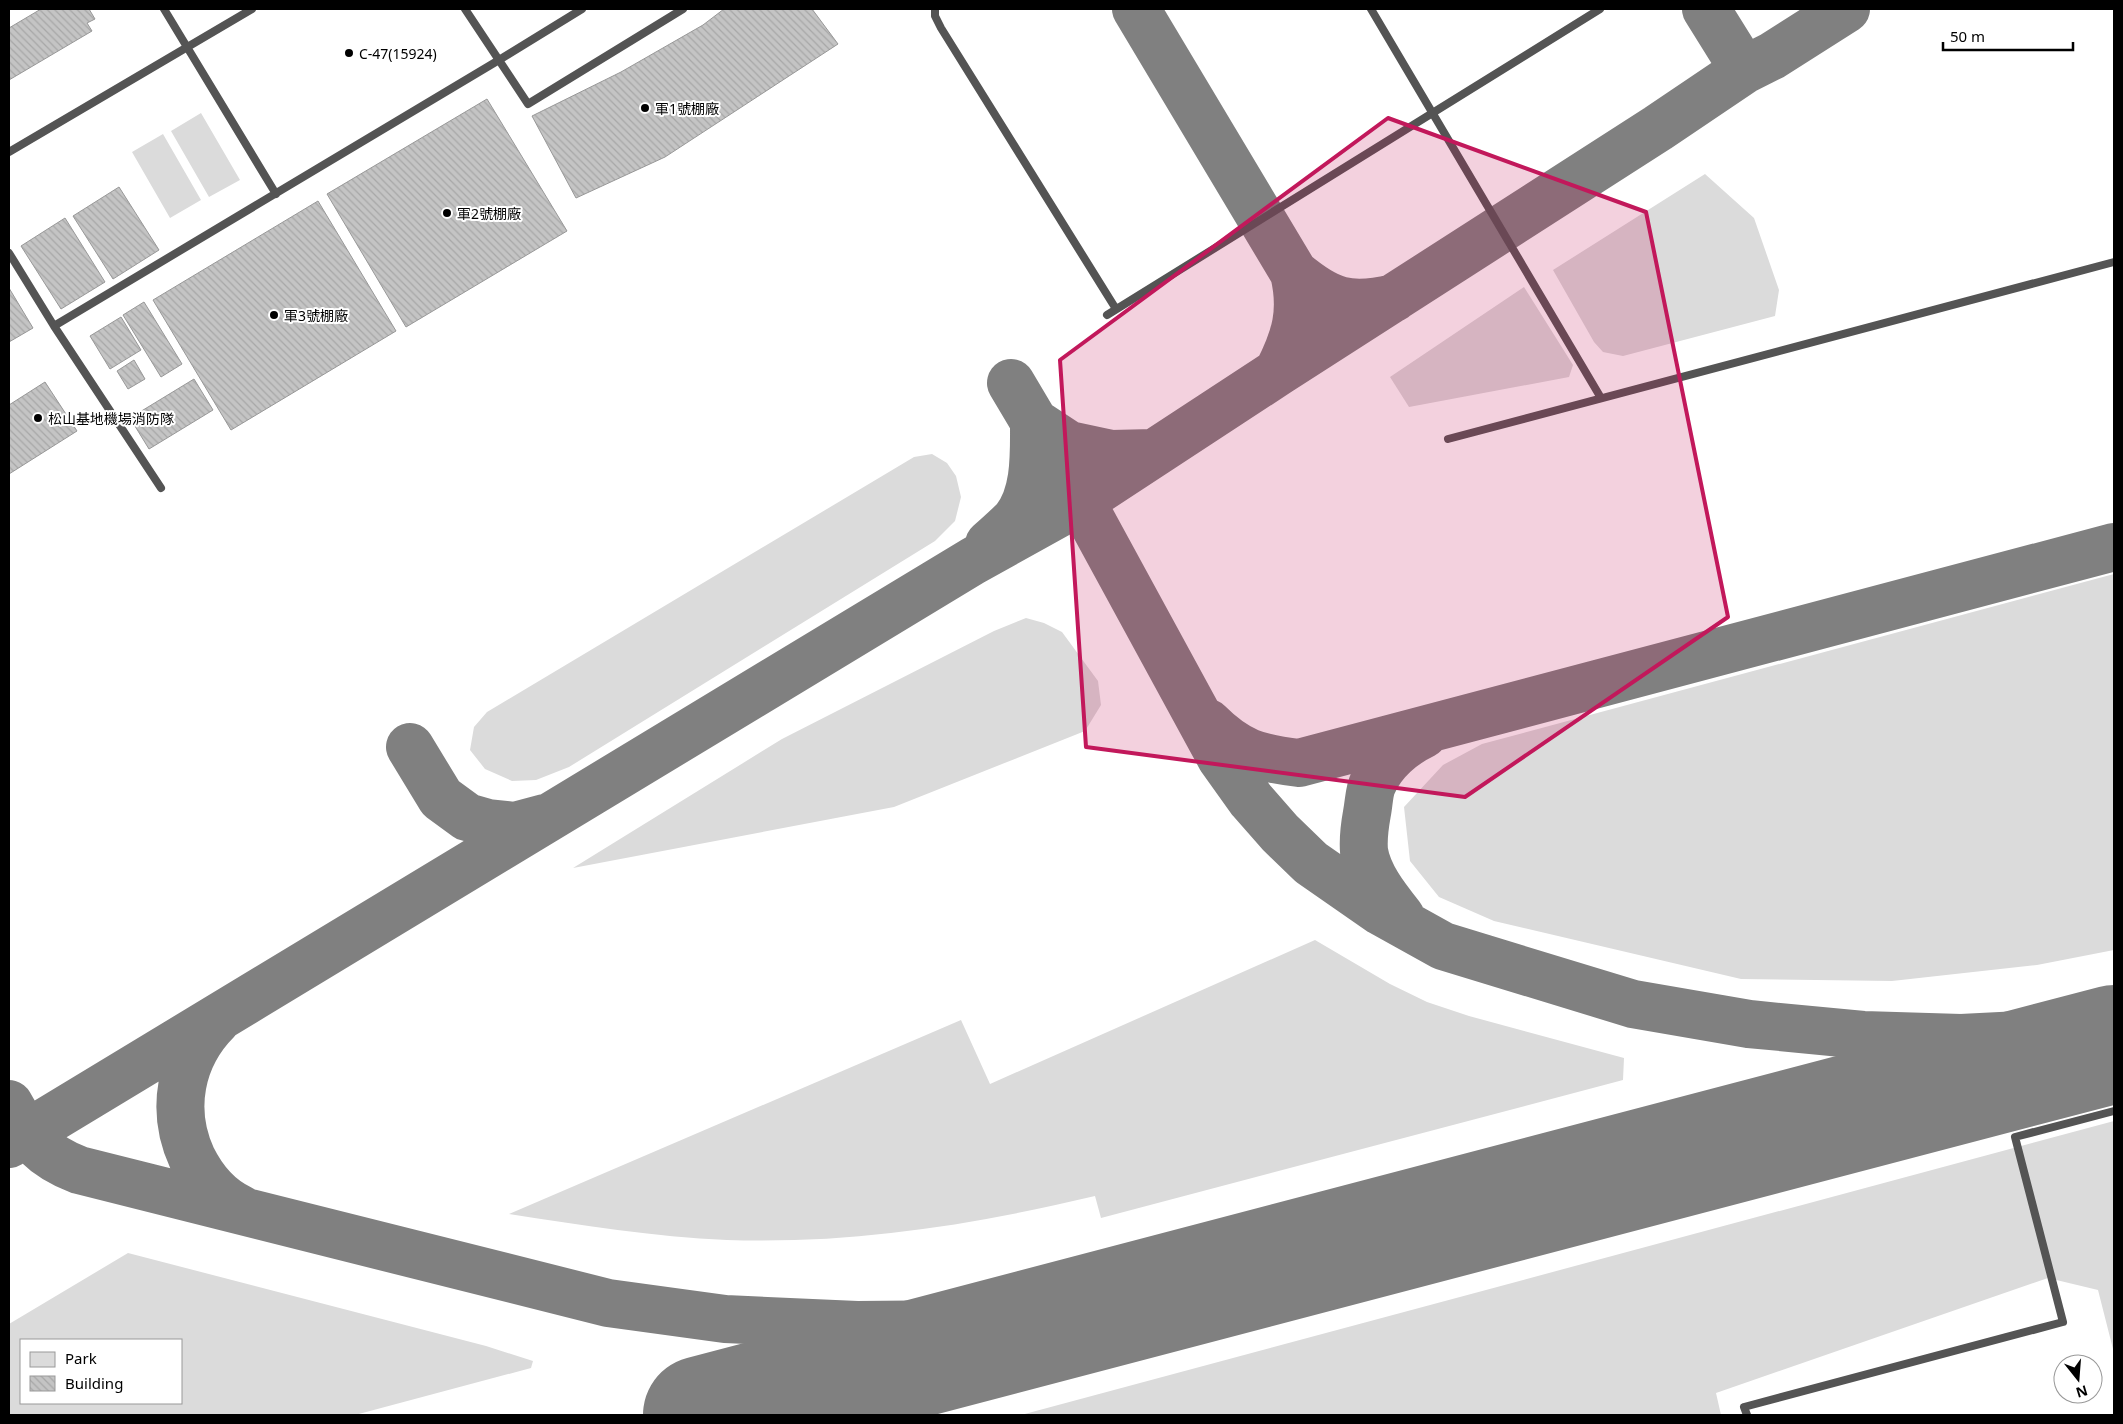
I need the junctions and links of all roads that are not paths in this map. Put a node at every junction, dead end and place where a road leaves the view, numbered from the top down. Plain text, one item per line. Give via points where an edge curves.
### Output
1 (164, 9) edge
2 (252, 9) edge
3 (465, 9) edge
4 (582, 9) edge
5 (683, 9) edge
6 (935, 9) edge
7 (1371, 9) edge
8 (1600, 9) edge
9 (187, 46) junction
10 (499, 60) junction
11 (1432, 111) junction
12 (9, 152) edge
13 (276, 194) junction
14 (9, 253) edge
15 (2114, 262) edge
16 (1116, 309) junction
17 (1107, 315) dead end
18 (54, 326) junction
19 (1601, 398) junction
20 (1448, 439) dead end
21 (161, 488) dead end
22 (2114, 1111) edge
23 (1747, 1415) edge

1 - 9 lane
2 - 9 lane
3 - 10 lane
4 - 10 lane
5 - 10 lane via 528,104
6 - 16 lane via 940,28
7 - 11 lane
8 - 11 lane
9 - 12 lane
9 - 13 lane
10 - 13 lane
11 - 16 lane
11 - 19 lane
13 - 18 lane
14 - 18 lane
15 - 19 lane
16 - 17 lane
18 - 21 lane
19 - 20 lane
22 - 23 lane via 2016,1137 2063,1322 1744,1406

